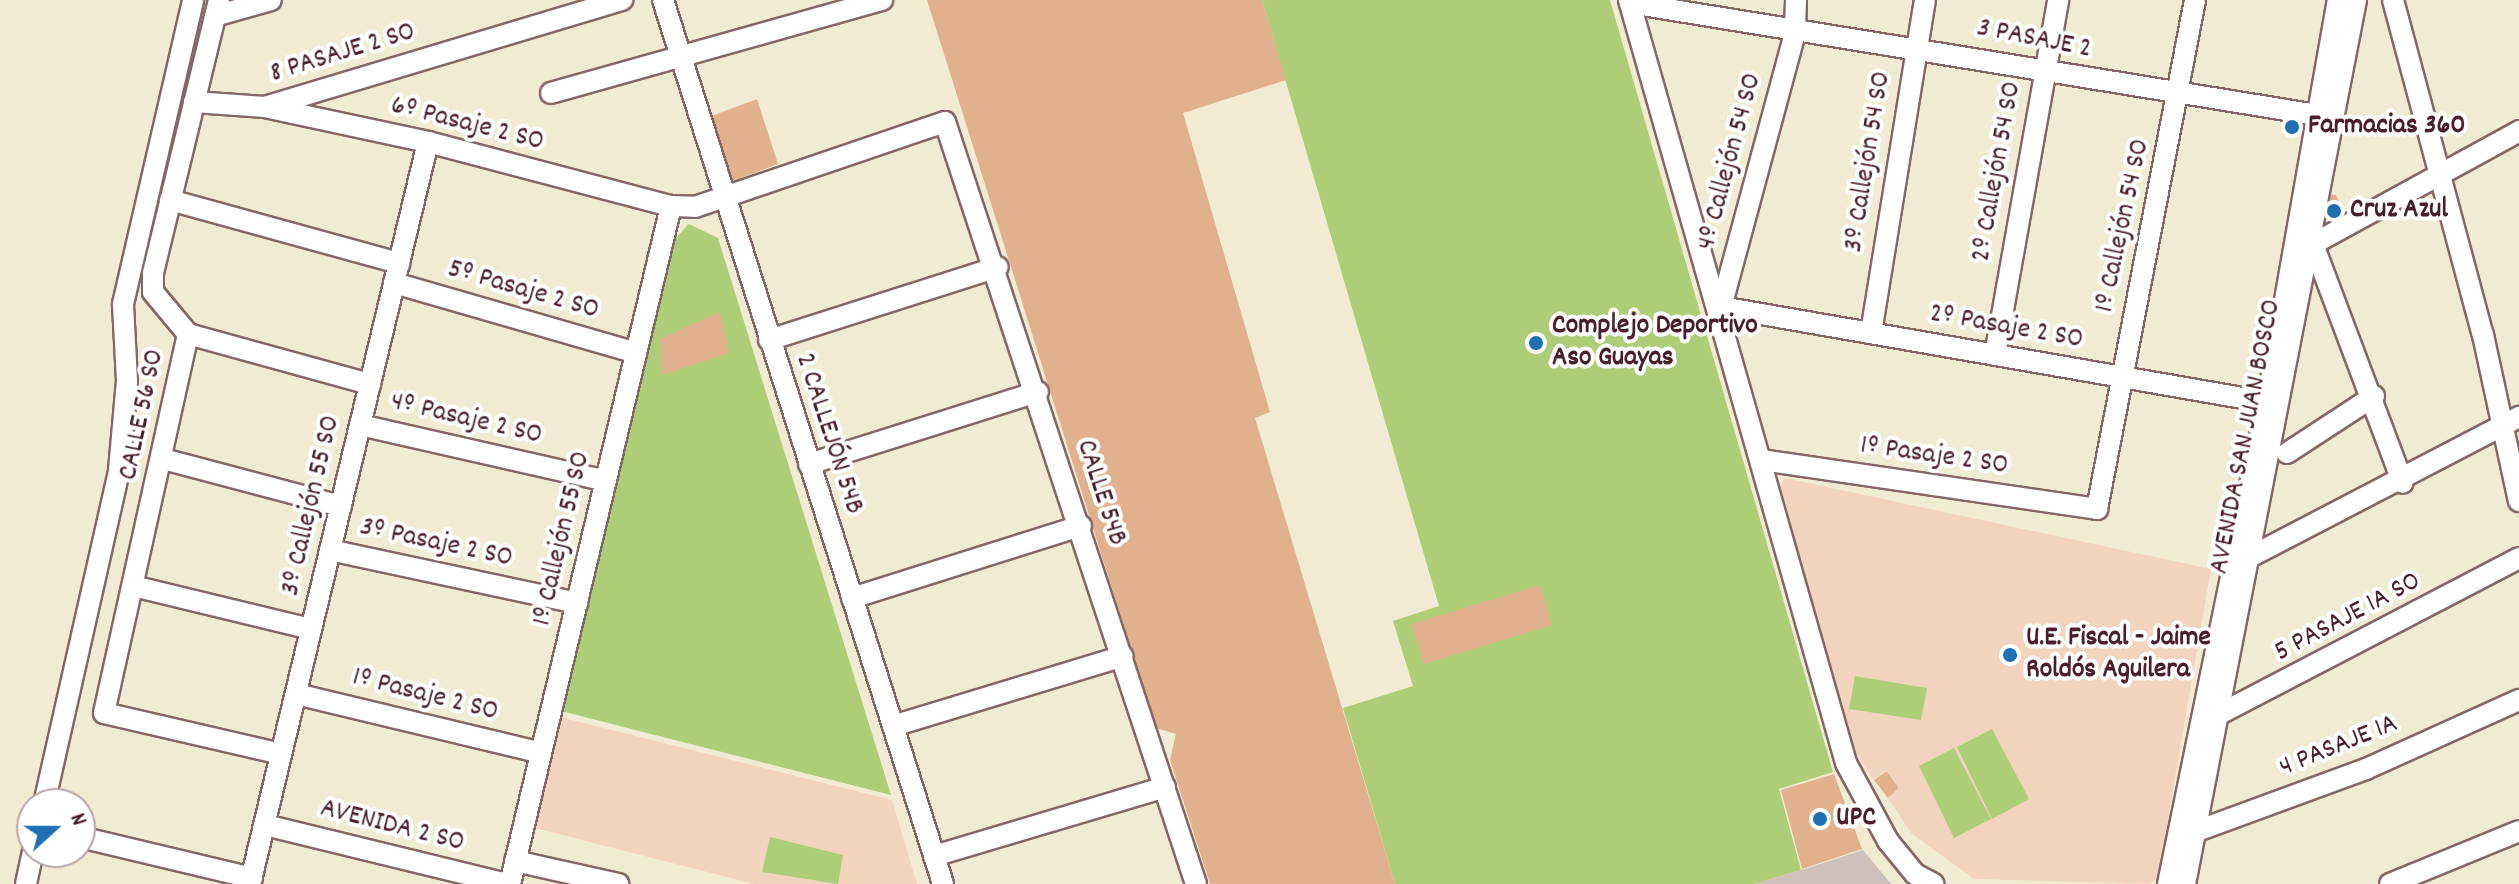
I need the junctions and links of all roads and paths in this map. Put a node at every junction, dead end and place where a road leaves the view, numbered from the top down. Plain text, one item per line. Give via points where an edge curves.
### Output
1 (193, 0) edge
2 (271, 0) edge
3 (622, 0) edge
4 (663, 0) edge
5 (882, 0) edge
6 (1796, 0) edge
7 (1925, 0) edge
8 (2058, 0) edge
9 (2195, 0) edge
10 (2338, 0) edge
11 (2356, 0) edge
12 (2393, 0) edge
13 (1630, 2) edge
14 (217, 8) edge
15 (1795, 33) junction
16 (1916, 46) junction
17 (681, 57) junction
18 (2044, 70) junction
19 (551, 93) dead end
20 (2179, 95) junction
21 (194, 102) junction
22 (265, 107) junction
23 (2325, 116) junction
24 (945, 122) joint
25 (2519, 131) edge
26 (428, 142) junction
27 (2441, 175) junction
28 (723, 197) junction
29 (170, 200) junction
30 (671, 206) junction
31 (2305, 240) junction
32 (998, 267) junction
33 (397, 273) junction
34 (1721, 307) junction
35 (1871, 333) junction
36 (188, 334) junction
37 (769, 340) junction
38 (636, 353) junction
39 (1995, 355) junction
40 (2122, 377) junction
41 (370, 384) junction
42 (1038, 392) junction
43 (2374, 396) junction
44 (2274, 403) junction
45 (2511, 421) edge
46 (360, 425) junction
47 (2287, 453) dead end
48 (163, 459) junction
49 (1762, 460) junction
50 (809, 464) junction
51 (606, 481) junction
52 (2403, 483) junction
53 (2519, 501) edge
54 (341, 506) junction
55 (2097, 509) joint
56 (1081, 526) junction
57 (330, 550) junction
58 (2519, 558) edge
59 (2244, 560) junction
60 (133, 586) junction
61 (852, 598) junction
62 (577, 603) junction
63 (311, 629) junction
64 (1123, 656) junction
65 (296, 694) junction
66 (2519, 700) edge
67 (2210, 719) junction
68 (893, 726) junction
69 (541, 753) junction
70 (281, 754) junction
71 (1165, 787) junction
72 (48, 788) edge
73 (265, 825) junction
74 (2519, 831) edge
75 (2187, 835) junction
76 (96, 841) edge
77 (934, 856) junction
78 (515, 861) junction
79 (251, 881) edge
80 (508, 884) edge
81 (618, 884) edge
82 (943, 884) edge
83 (1196, 884) edge
84 (1934, 884) edge
85 (2168, 884) edge
86 (2185, 884) edge
87 (2390, 884) edge

1 - 72 street via 123,304 127,381 119,470
2 - 14 street
3 - 22 street, 8 PASAJE 2 SO
4 - 17 street, 2 CALLEJÓN 54B
5 - 17 street
6 - 15 street, 4º Callejón 54 SO
7 - 16 street, 3º Callejón 54 SO
8 - 18 street, 2º Callejón 54 SO
9 - 20 street, 1º Callejón 54 SO
10 - 23 street, AVENIDA SAN JUAN BOSCO
11 - 23 street, AVENIDA SAN JUAN BOSCO
12 - 27 street
13 - 15 street, 3 PASAJE 2
13 - 34 street
14 - 21 street, CALLE 56 SO
15 - 16 street, 3 PASAJE 2
15 - 34 street, 4º Callejón 54 SO
16 - 18 street, 3 PASAJE 2
16 - 35 street, 3º Callejón 54 SO
17 - 19 street
17 - 28 street, 2 CALLEJÓN 54B
18 - 20 street, 3 PASAJE 2
18 - 39 street, 2º Callejón 54 SO
20 - 23 street, 3 PASAJE 2
20 - 40 street, 1º Callejón 54 SO
21 - 22 street, 6º Pasaje 2 SO
21 - 29 street, CALLE 56 SO
22 - 26 street, 6º Pasaje 2 SO
23 - 31 street, AVENIDA SAN JUAN BOSCO
24 - 28 street, 6º Pasaje 2 SO
24 - 32 street, CALLE 54B
25 - 27 street
26 - 30 street, 6º Pasaje 2 SO
26 - 33 street, 3º Callejón 55 SO
27 - 31 street
27 - 45 street
28 - 30 street, 6º Pasaje 2 SO
28 - 37 street, 2 CALLEJÓN 54B
29 - 33 street, 5º Pasaje 2 SO
29 - 36 street, CALLE 56 SO via 153,292
30 - 38 street, 1º Callejón 55 SO
31 - 43 street
31 - 44 street, AVENIDA SAN JUAN BOSCO
32 - 37 street
32 - 42 street, CALLE 54B
33 - 38 street, 5º Pasaje 2 SO
33 - 41 street, 3º Callejón 55 SO
34 - 35 street, 2º Pasaje 2 SO
34 - 49 street
35 - 39 street, 2º Pasaje 2 SO
36 - 41 street, 4º Pasaje 2 SO
36 - 48 street, CALLE 56 SO
37 - 50 street, 2 CALLEJÓN 54B
38 - 51 street, 1º Callejón 55 SO
39 - 40 street, 2º Pasaje 2 SO
40 - 44 street, 2º Pasaje 2 SO
40 - 55 street, 1º Callejón 54 SO
41 - 46 street, 3º Callejón 55 SO
42 - 50 street
42 - 56 street, CALLE 54B
43 - 47 street
43 - 52 street
44 - 59 street, AVENIDA SAN JUAN BOSCO
45 - 52 street
45 - 53 street
46 - 51 street, 4º Pasaje 2 SO
46 - 54 street, 3º Callejón 55 SO
48 - 54 street, 3º Pasaje 2 SO
48 - 60 street, CALLE 56 SO
49 - 55 street, 1º Pasaje 2 SO
49 - 84 street via 1846,763 1888,841 1915,874
50 - 61 street, 2 CALLEJÓN 54B
51 - 62 street, 1º Callejón 55 SO
52 - 59 street
54 - 57 street, 3º Callejón 55 SO
56 - 61 street
56 - 64 street, CALLE 54B
57 - 62 street, 3º Pasaje 2 SO
57 - 63 street, 3º Callejón 55 SO
58 - 67 street, 5 PASAJE 1A SO
59 - 67 street, AVENIDA SAN JUAN BOSCO
60 - 63 street
60 - 70 street, CALLE 56 SO via 104,713
61 - 68 street, 2 CALLEJÓN 54B
62 - 69 street, 1º Callejón 55 SO
63 - 65 street, 3º Callejón 55 SO
64 - 68 street
64 - 71 street, CALLE 54B
65 - 69 street, 1º Pasaje 2 SO
65 - 70 street, 3º Callejón 55 SO
66 - 75 street, 4 PASAJE 1A
67 - 75 street, AVENIDA SAN JUAN BOSCO
68 - 77 street, 2 CALLEJÓN 54B
69 - 78 street, 1º Callejón 55 SO
70 - 73 street, 3º Callejón 55 SO
71 - 77 street
71 - 83 street, CALLE 54B
73 - 79 street, 3º Callejón 55 SO
73 - 80 street, AVENIDA 2 SO
74 - 87 street
75 - 85 street, AVENIDA SAN JUAN BOSCO
75 - 86 street, AVENIDA SAN JUAN BOSCO
76 - 79 street
77 - 82 street, 2 CALLEJÓN 54B
78 - 80 street, 1º Callejón 55 SO
78 - 81 street

